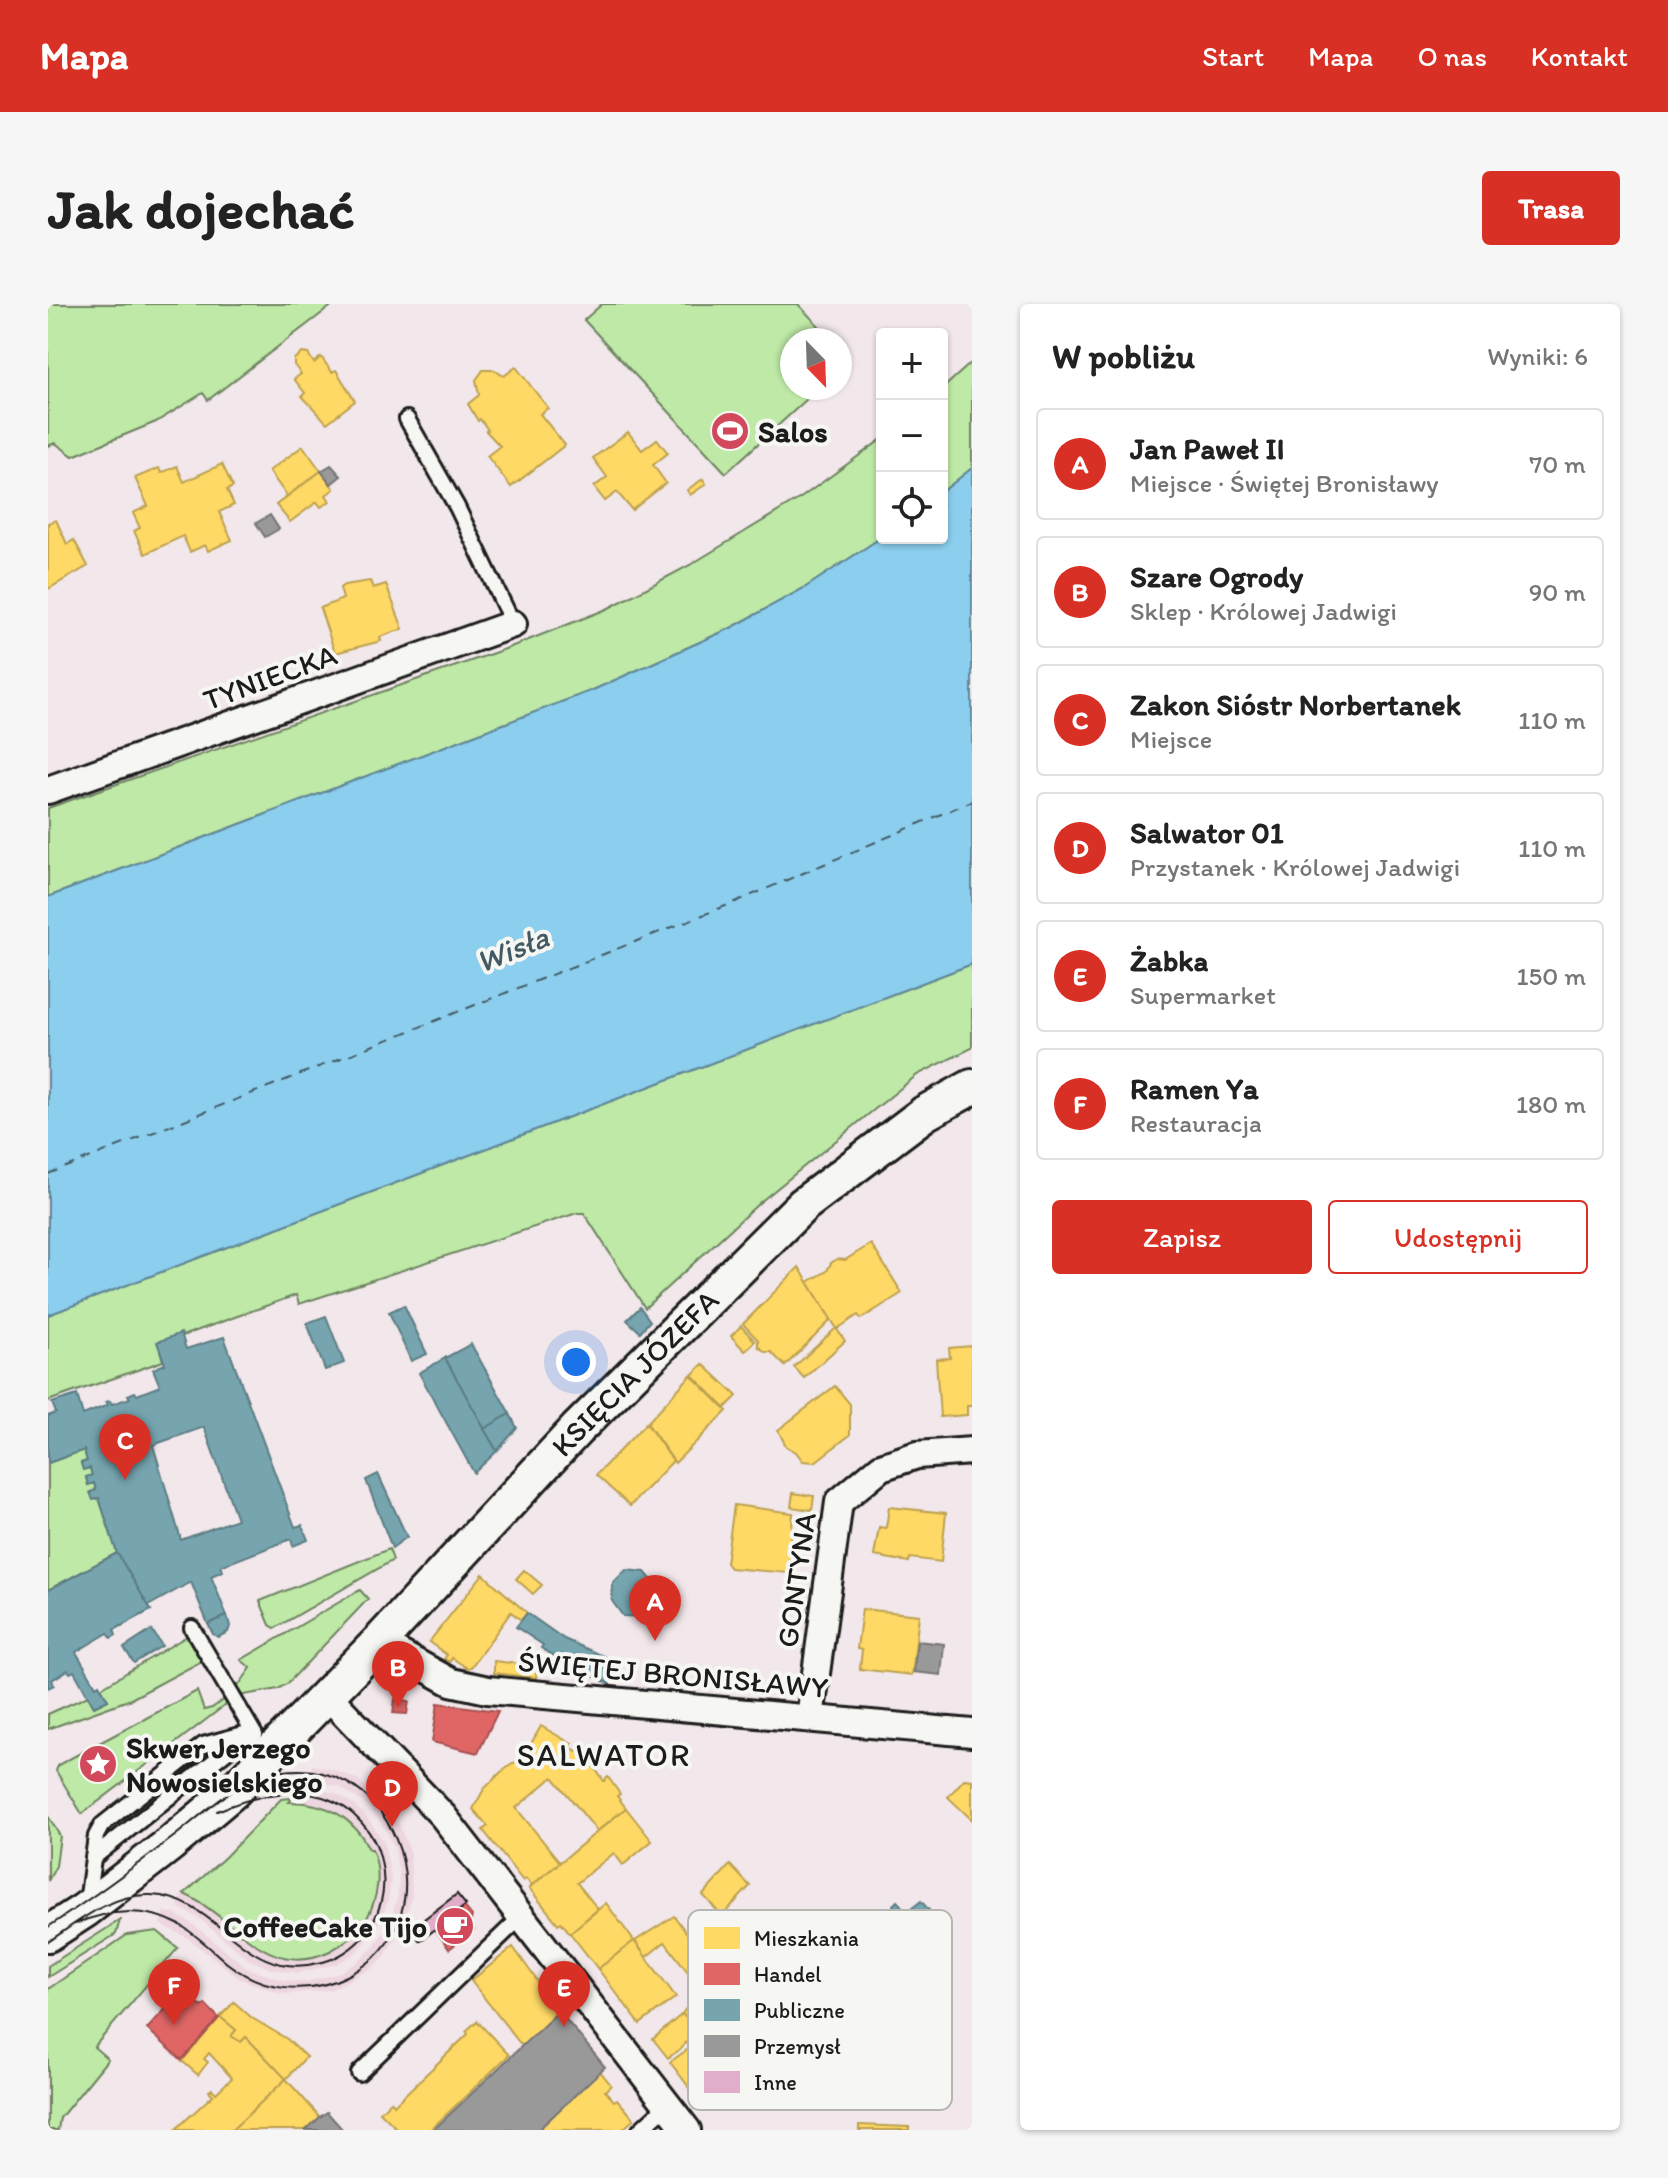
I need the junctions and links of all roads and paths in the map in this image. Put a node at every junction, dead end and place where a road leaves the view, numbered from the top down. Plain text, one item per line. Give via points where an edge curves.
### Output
1 (407, 419) dead end
2 (513, 624) joint
3 (48, 790) edge
4 (972, 1087) edge
5 (972, 1451) edge
6 (192, 1628) dead end
7 (379, 1642) junction
8 (328, 1696) junction
9 (810, 1718) junction
10 (972, 1733) edge
11 (262, 1742) junction
12 (85, 1910) junction
13 (522, 1916) junction
14 (48, 1934) edge
15 (359, 2073) dead end
16 (667, 2105) junction
17 (640, 2130) edge
18 (687, 2130) edge

1 - 2 lane
2 - 3 street, TYNIECKA
4 - 7 street, KSIĘCIA JÓZEFA via 925,1113 803,1205 577,1429
5 - 9 street, GONTYNA via 917,1455 881,1467 839,1502
6 - 11 lane
7 - 8 street, KSIĘCIA JÓZEFA
7 - 9 street, ŚWIĘTEJ BRONISŁAWY via 451,1682 488,1690
8 - 11 street, KSIĘCIA JÓZEFA
8 - 13 street via 431,1802
9 - 10 street, ŚWIĘTEJ BRONISŁAWY
11 - 12 street, KSIĘCIA JÓZEFA via 201,1818
11 - 12 lane via 93,1858
12 - 14 street, KSIĘCIA JÓZEFA
13 - 15 lane
13 - 16 street
16 - 17 lane
16 - 18 street

